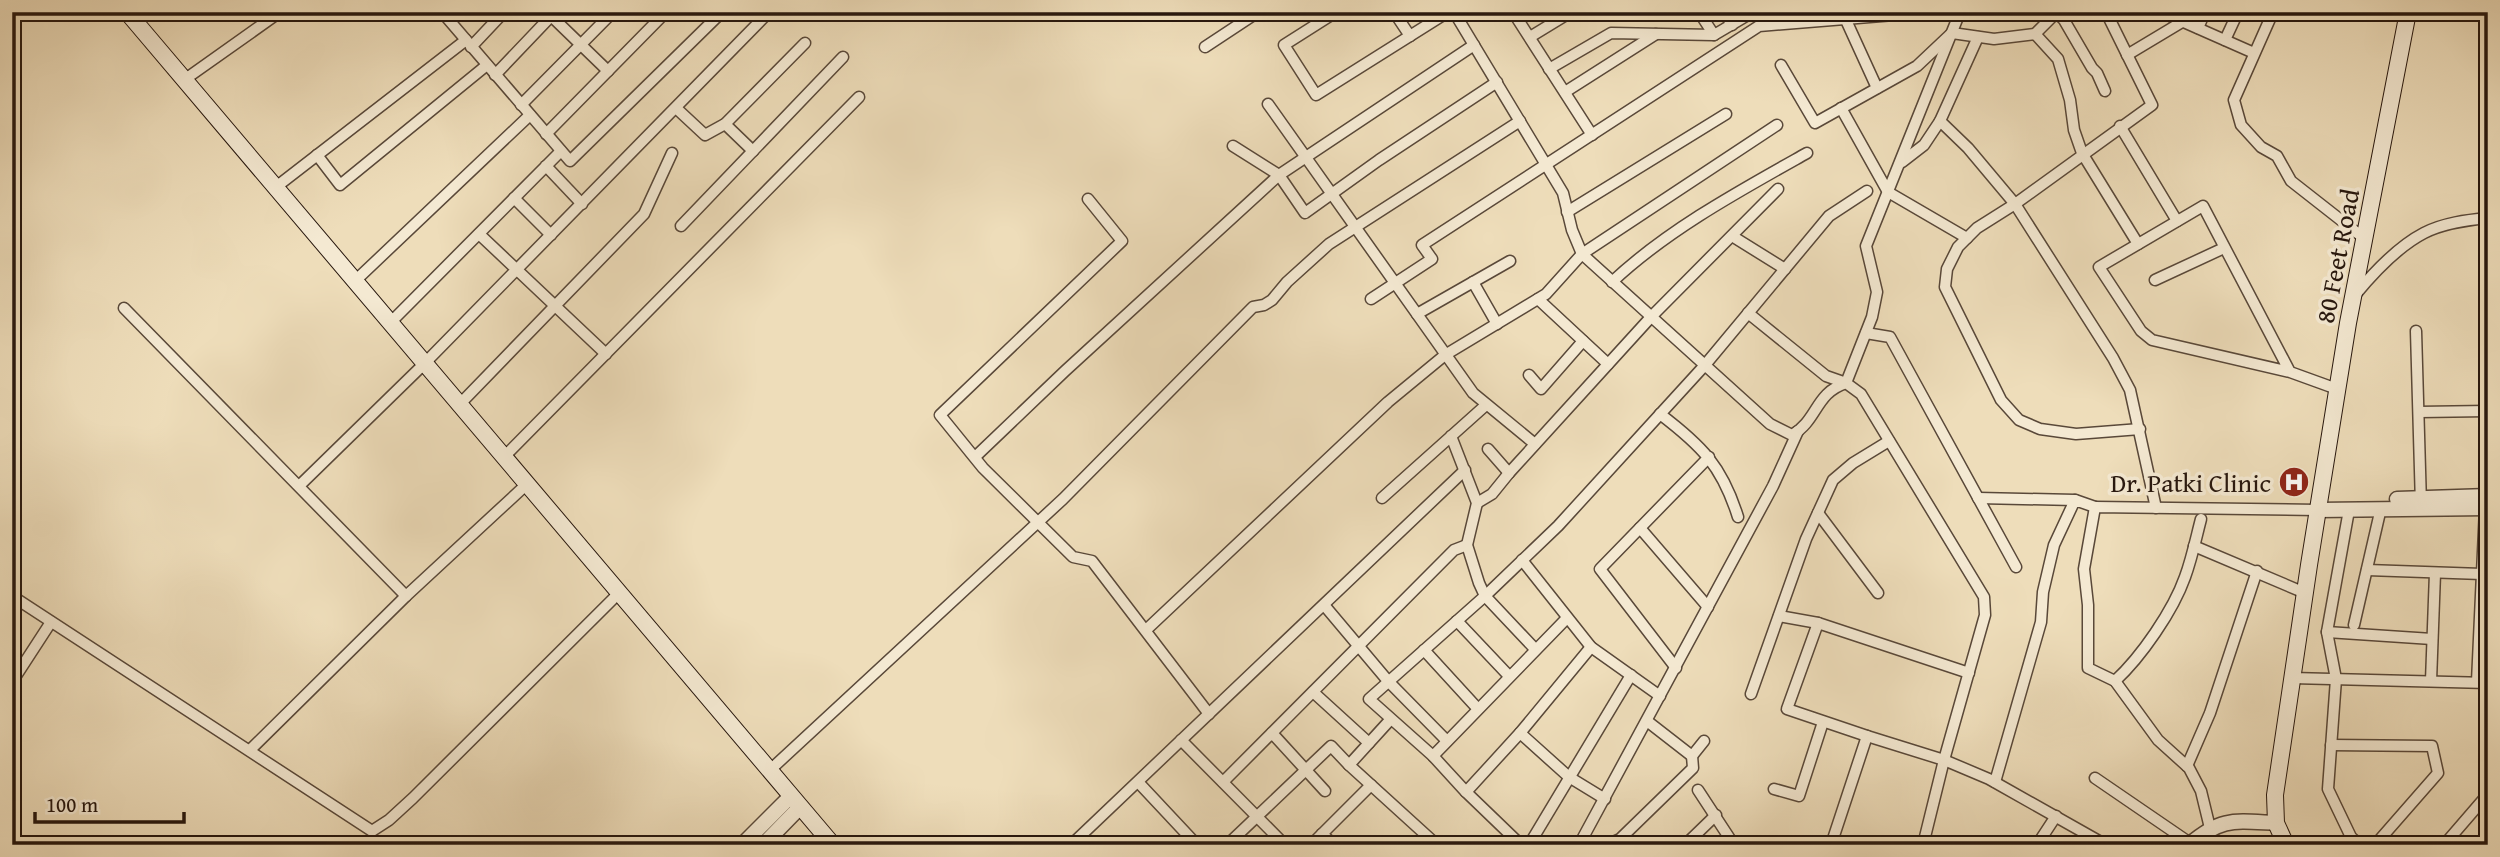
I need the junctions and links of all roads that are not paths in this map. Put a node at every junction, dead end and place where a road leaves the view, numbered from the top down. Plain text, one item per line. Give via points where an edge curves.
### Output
1 (127, 12) edge
2 (281, 12) edge
3 (442, 12) edge
4 (504, 12) edge
5 (613, 12) edge
6 (666, 12) edge
7 (722, 12) edge
8 (769, 12) edge
9 (1258, 12) edge
10 (1336, 12) edge
11 (1394, 12) edge
12 (1448, 12) edge
13 (1454, 12) edge
14 (1513, 12) edge
15 (1571, 12) edge
16 (1699, 12) edge
17 (1724, 12) edge
18 (1753, 12) edge
19 (1931, 12) edge
20 (1960, 12) edge
21 (2106, 12) edge
22 (2206, 12) edge
23 (2238, 12) edge
24 (2273, 12) edge
25 (2408, 12) edge
26 (551, 13) edge
27 (2164, 13) edge
28 (1876, 14) edge
29 (2061, 14) edge
30 (1845, 18) junction
31 (2182, 22) junction
32 (1732, 25) junction
33 (2198, 29) junction
34 (1952, 33) junction
35 (1656, 34) junction
36 (2035, 34) junction
37 (1714, 35) junction
38 (1410, 36) junction
39 (1530, 37) junction
40 (1978, 37) junction
41 (2225, 40) junction
42 (468, 43) junction
43 (805, 43) dead end
44 (581, 45) junction
45 (1474, 45) junction
46 (1205, 47) dead end
47 (2254, 53) junction
48 (2127, 55) junction
49 (842, 57) dead end
50 (486, 65) junction
51 (1781, 65) dead end
52 (1549, 69) junction
53 (608, 71) junction
54 (495, 75) junction
55 (184, 80) junction
56 (1497, 82) junction
57 (1877, 88) junction
58 (2105, 91) dead end
59 (1564, 92) junction
60 (859, 97) dead end
61 (1268, 104) dead end
62 (521, 105) junction
63 (676, 108) junction
64 (1842, 108) junction
65 (1726, 114) dead end
66 (530, 115) junction
67 (1520, 121) junction
68 (1940, 121) junction
69 (725, 124) junction
70 (1777, 125) dead end
71 (2120, 126) junction
72 (547, 134) junction
73 (1592, 135) junction
74 (1233, 146) dead end
75 (561, 151) junction
76 (753, 151) junction
77 (672, 153) dead end
78 (1807, 153) dead end
79 (2082, 153) junction
80 (317, 155) junction
81 (1306, 156) junction
82 (1899, 163) junction
83 (546, 166) junction
84 (1546, 166) junction
85 (1279, 175) junction
86 (276, 187) junction
87 (1778, 189) dead end
88 (1867, 191) dead end
89 (1888, 192) junction
90 (1332, 193) junction
91 (514, 198) junction
92 (1088, 199) dead end
93 (582, 204) junction
94 (2015, 204) junction
95 (1567, 212) junction
96 (2488, 218) edge
97 (2177, 221) junction
98 (681, 226) dead end
99 (1356, 227) junction
100 (479, 234) junction
101 (551, 235) junction
102 (1731, 236) junction
103 (1966, 238) junction
104 (2365, 239) junction
105 (2138, 244) junction
106 (2224, 248) junction
107 (1582, 254) junction
108 (1510, 261) dead end
109 (1785, 269) junction
110 (517, 270) junction
111 (2155, 280) dead end
112 (355, 281) junction
113 (1474, 282) junction
114 (1612, 282) junction
115 (1397, 283) junction
116 (2354, 297) junction
117 (1371, 299) dead end
118 (1538, 299) junction
119 (554, 306) junction
120 (124, 308) dead end
121 (1748, 313) junction
122 (1417, 314) junction
123 (1651, 317) junction
124 (390, 323) junction
125 (1497, 324) junction
126 (2416, 331) dead end
127 (1866, 333) junction
128 (1583, 341) junction
129 (606, 354) junction
130 (1445, 355) junction
131 (424, 364) junction
132 (1608, 365) junction
133 (1705, 365) junction
134 (2290, 372) junction
135 (1529, 375) dead end
136 (1846, 383) junction
137 (2337, 389) junction
138 (459, 405) junction
139 (1486, 405) junction
140 (2488, 411) edge
141 (2418, 412) junction
142 (1660, 414) junction
143 (2140, 429) junction
144 (1798, 431) junction
145 (1451, 436) junction
146 (1889, 441) junction
147 (1535, 444) junction
148 (1488, 449) dead end
149 (504, 457) junction
150 (975, 457) junction
151 (1709, 457) junction
152 (1465, 470) junction
153 (1509, 473) junction
154 (527, 484) junction
155 (299, 486) junction
156 (1382, 498) dead end
157 (1979, 498) junction
158 (2076, 500) junction
159 (1477, 503) junction
160 (2421, 503) junction
161 (2487, 504) edge
162 (2095, 507) junction
163 (2155, 508) junction
164 (2323, 509) junction
165 (2381, 509) junction
166 (2349, 510) junction
167 (1818, 513) junction
168 (1738, 517) dead end
169 (2201, 519) dead end
170 (1038, 522) junction
171 (1640, 528) junction
172 (1467, 545) junction
173 (2194, 546) junction
174 (1522, 560) junction
175 (2016, 567) dead end
176 (2367, 570) junction
177 (2257, 571) junction
178 (2435, 573) junction
179 (2484, 582) edge
180 (619, 593) junction
181 (1878, 593) dead end
182 (2305, 593) junction
183 (12, 596) edge
184 (406, 596) junction
185 (1485, 596) junction
186 (1324, 605) junction
187 (1708, 607) junction
188 (1779, 616) junction
189 (1567, 618) junction
190 (1457, 621) junction
191 (51, 622) junction
192 (1818, 623) junction
193 (2354, 625) dead end
194 (1146, 629) junction
195 (2327, 632) junction
196 (2432, 639) junction
197 (1359, 646) junction
198 (1591, 647) junction
199 (1535, 649) junction
200 (1424, 650) junction
201 (1676, 668) junction
202 (1969, 673) junction
203 (1631, 675) junction
204 (1510, 676) junction
205 (2292, 678) junction
206 (2336, 679) junction
207 (1388, 681) junction
208 (2115, 681) junction
209 (2431, 681) junction
210 (12, 682) edge
211 (2482, 682) edge
212 (1313, 692) junction
213 (1751, 694) dead end
214 (1660, 696) junction
215 (1478, 709) junction
216 (1209, 714) junction
217 (1390, 720) junction
218 (1647, 720) junction
219 (1823, 722) junction
220 (1272, 733) junction
221 (1520, 733) junction
222 (1867, 736) junction
223 (1181, 740) junction
224 (1447, 741) junction
225 (1704, 741) dead end
226 (1369, 743) junction
227 (2331, 746) junction
228 (250, 750) junction
229 (1433, 756) junction
230 (1692, 756) junction
231 (1944, 760) junction
232 (1349, 765) junction
233 (2187, 766) junction
234 (1306, 770) junction
235 (770, 771) junction
236 (1569, 777) junction
237 (2095, 778) dead end
238 (1138, 782) junction
239 (1223, 782) junction
240 (1995, 782) junction
241 (1371, 785) junction
242 (1774, 789) dead end
243 (1698, 790) dead end
244 (1325, 791) dead end
245 (1466, 792) junction
246 (2487, 795) edge
247 (1605, 799) junction
248 (795, 802) junction
249 (1716, 815) junction
250 (1257, 816) junction
251 (2056, 816) junction
252 (2276, 823) junction
253 (2210, 828) junction
254 (1322, 834) junction
255 (2189, 844) edge
256 (742, 845) edge
257 (763, 845) edge
258 (833, 845) edge
259 (1071, 845) edge
260 (1197, 845) edge
261 (1227, 845) edge
262 (1285, 845) edge
263 (1311, 845) edge
264 (1334, 845) edge
265 (1437, 845) edge
266 (1521, 845) edge
267 (1529, 845) edge
268 (1578, 845) edge
269 (1607, 845) edge
270 (1685, 845) edge
271 (1734, 845) edge
272 (1831, 845) edge
273 (1923, 845) edge
274 (2037, 845) edge
275 (2106, 845) edge
276 (2286, 845) edge
277 (2360, 845) edge
278 (2375, 845) edge
279 (2444, 845) edge

1 - 55 main road
2 - 55 street
3 - 42 street
4 - 42 street
5 - 44 street
6 - 53 street
7 - 75 street via 570,160
8 - 63 street
9 - 46 street
10 - 38 street via 1284,45 1316,95
11 - 38 street
12 - 38 street
13 - 45 street
14 - 39 street
15 - 39 street
16 - 37 street
17 - 32 street
18 - 32 street
19 - 28 street
20 - 34 street
21 - 48 street
22 - 33 street
23 - 41 street
24 - 47 street
25 - 104 main road, 80 Feet Road
26 - 44 street
26 - 54 street
27 - 31 street
28 - 30 street
29 - 36 street
29 - 58 street
30 - 57 street
30 - 73 street via 1759,26
31 - 33 street
31 - 48 street
32 - 37 street
33 - 41 street
34 - 40 street
34 - 57 street via 1917,66
34 - 82 street
35 - 37 street
35 - 52 street via 1611,33
35 - 59 street
36 - 40 street
36 - 79 street via 2058,59
39 - 52 street
40 - 68 street
41 - 47 street
42 - 50 street
42 - 80 street
43 - 69 street
44 - 53 street
44 - 62 street
45 - 56 street
45 - 81 street
47 - 104 street via 2234,100 2242,125 2261,147 2277,156 2291,181
48 - 71 street via 2151,105
49 - 76 street
50 - 54 street
50 - 80 street via 340,185
51 - 64 street via 1815,123
52 - 59 street
53 - 72 street
54 - 62 street
55 - 86 main road
56 - 67 street
56 - 90 street
57 - 64 street
59 - 73 street
60 - 129 street
61 - 81 street
62 - 66 street
63 - 69 street via 705,135
63 - 93 street
64 - 89 street
65 - 95 street
66 - 72 street
66 - 112 street
67 - 84 street
67 - 99 street
68 - 82 street via 1924,145
68 - 94 street
69 - 76 street
70 - 107 street
71 - 79 street
71 - 97 street
72 - 75 street
73 - 84 street
74 - 85 street
75 - 83 street
76 - 98 street
77 - 119 street via 644,215
78 - 114 street via 1722,202 1634,261
79 - 94 street
79 - 105 street
80 - 86 street
81 - 85 street
81 - 90 street
82 - 89 street
83 - 91 street
83 - 93 street
84 - 95 street via 1563,193
84 - 115 street via 1422,245 1433,259
85 - 90 street via 1304,213
85 - 150 street
86 - 112 main road
87 - 102 street
88 - 109 street via 1829,216
89 - 103 street
89 - 127 street via 1866,246 1877,292
90 - 99 street
91 - 100 street
91 - 101 street
92 - 150 street via 1122,241 940,415
93 - 101 street
94 - 103 street
94 - 143 street via 2113,358 2130,390
95 - 107 street
96 - 116 street via 2424,233 2378,267
97 - 105 street
97 - 106 street via 2203,206
99 - 115 street
99 - 170 street via 1329,244 1272,300 1253,307
100 - 110 street
100 - 124 street
101 - 110 street
102 - 109 street
102 - 123 street
103 - 143 street via 1947,269 1945,287 2001,400 2019,420 2040,429 2076,434
104 - 116 main road, 80 Feet Road
105 - 134 street via 2099,267 2141,331 2152,340
106 - 111 street
106 - 134 street
107 - 114 street
107 - 118 street
108 - 113 street
109 - 121 street
110 - 119 street
110 - 131 street
112 - 124 main road
113 - 122 street
113 - 125 street
114 - 123 street
115 - 117 street
115 - 122 street
116 - 137 main road, 80 Feet Road
118 - 125 street
118 - 128 street
119 - 129 street
119 - 138 street
120 - 155 street
121 - 133 street
121 - 136 street via 1826,376
122 - 130 street
123 - 132 street
123 - 133 street
124 - 131 main road
125 - 130 street
126 - 141 street
127 - 136 street
127 - 157 street via 1890,337
128 - 132 street
128 - 135 street via 1542,388
129 - 149 street
130 - 139 street
130 - 194 street via 1388,402
131 - 138 main road
131 - 155 street
132 - 147 street
133 - 142 street
133 - 144 street via 1770,424 1792,435
134 - 137 street
136 - 144 street via 1831,388
136 - 146 street via 1861,394
137 - 164 main road, 80 Feet Road
138 - 149 main road
139 - 145 street
139 - 147 street
140 - 141 street
141 - 160 street
142 - 151 street
142 - 174 street
143 - 163 street
144 - 187 street
145 - 152 street
145 - 156 street
146 - 167 street via 1833,480
146 - 202 street via 1984,597 1985,615
147 - 153 street
148 - 153 street
149 - 154 main road
150 - 170 street
151 - 168 street via 1730,491
151 - 171 street
152 - 159 street
152 - 186 street
153 - 159 street via 1492,494
154 - 180 main road
154 - 184 street
155 - 184 street
157 - 158 street
157 - 175 street
158 - 162 street
158 - 240 street via 2054,545 2041,622
159 - 172 street
160 - 161 street
160 - 164 street via 2335,503
160 - 165 street
161 - 179 street
162 - 163 street
162 - 208 street via 2084,569 2088,668
163 - 164 street
164 - 166 street
164 - 182 main road, 80 Feet Road
165 - 166 street
165 - 176 street
166 - 195 street
167 - 181 street
167 - 188 street
169 - 173 street
170 - 194 street via 1073,556 1092,561
170 - 235 street
171 - 187 street
171 - 201 street via 1600,569
172 - 185 street
172 - 197 street via 1454,550
173 - 177 street
173 - 208 street via 2184,579 2163,619
174 - 185 street
174 - 189 street
176 - 178 street
176 - 193 street
177 - 182 street
177 - 233 street via 2210,713
178 - 179 street
178 - 196 street
179 - 211 street
180 - 228 street via 413,798 372,831
180 - 235 main road
182 - 205 main road, 80 Feet Road
183 - 191 street
184 - 228 street
185 - 190 street
185 - 199 street
186 - 197 street
186 - 216 street
187 - 201 street
188 - 192 street
188 - 213 street
189 - 198 street
189 - 199 street
190 - 200 street
190 - 204 street
191 - 210 street
191 - 228 street
192 - 202 street
192 - 219 street via 1787,709
194 - 216 street
195 - 196 street
195 - 206 street
196 - 209 street
197 - 207 street
197 - 212 street
198 - 203 street
198 - 221 street
199 - 204 street
200 - 207 street
200 - 215 street
201 - 214 street
202 - 231 street
203 - 214 street
203 - 236 street
204 - 215 street
205 - 206 street
205 - 252 main road, 80 Feet Road via 2275,795
206 - 209 street
206 - 227 street
207 - 217 street via 1369,699
207 - 224 street
208 - 233 street via 2158,740
209 - 211 street
212 - 220 street
212 - 226 street
214 - 218 street
215 - 224 street
216 - 223 street
217 - 226 street
217 - 229 street
218 - 230 street
218 - 247 street
219 - 222 street
219 - 242 street via 1799,796
220 - 234 street
220 - 239 street
221 - 236 street
221 - 245 street
222 - 231 street
222 - 272 street
223 - 238 street
223 - 239 street
224 - 229 street
225 - 230 street
226 - 232 street
227 - 277 street via 2328,789 2351,837
227 - 278 street via 2432,746 2438,773
229 - 245 street
230 - 269 street via 1693,768 1620,839
231 - 240 street
231 - 273 street
232 - 234 street via 1331,746
232 - 241 street
233 - 253 street via 2201,791
234 - 244 street
234 - 250 street
235 - 248 main road
236 - 247 street
236 - 267 street
237 - 255 street
238 - 259 street
238 - 260 street
239 - 250 street
240 - 251 street
241 - 254 street
241 - 265 street
243 - 249 street
245 - 266 street
246 - 279 street
247 - 268 street
248 - 256 street
248 - 257 street
248 - 258 main road
249 - 270 street
249 - 271 street
250 - 261 street
250 - 262 street
251 - 274 street
251 - 275 street
252 - 253 street via 2230,820
252 - 276 main road
253 - 255 street
254 - 263 street
254 - 264 street

